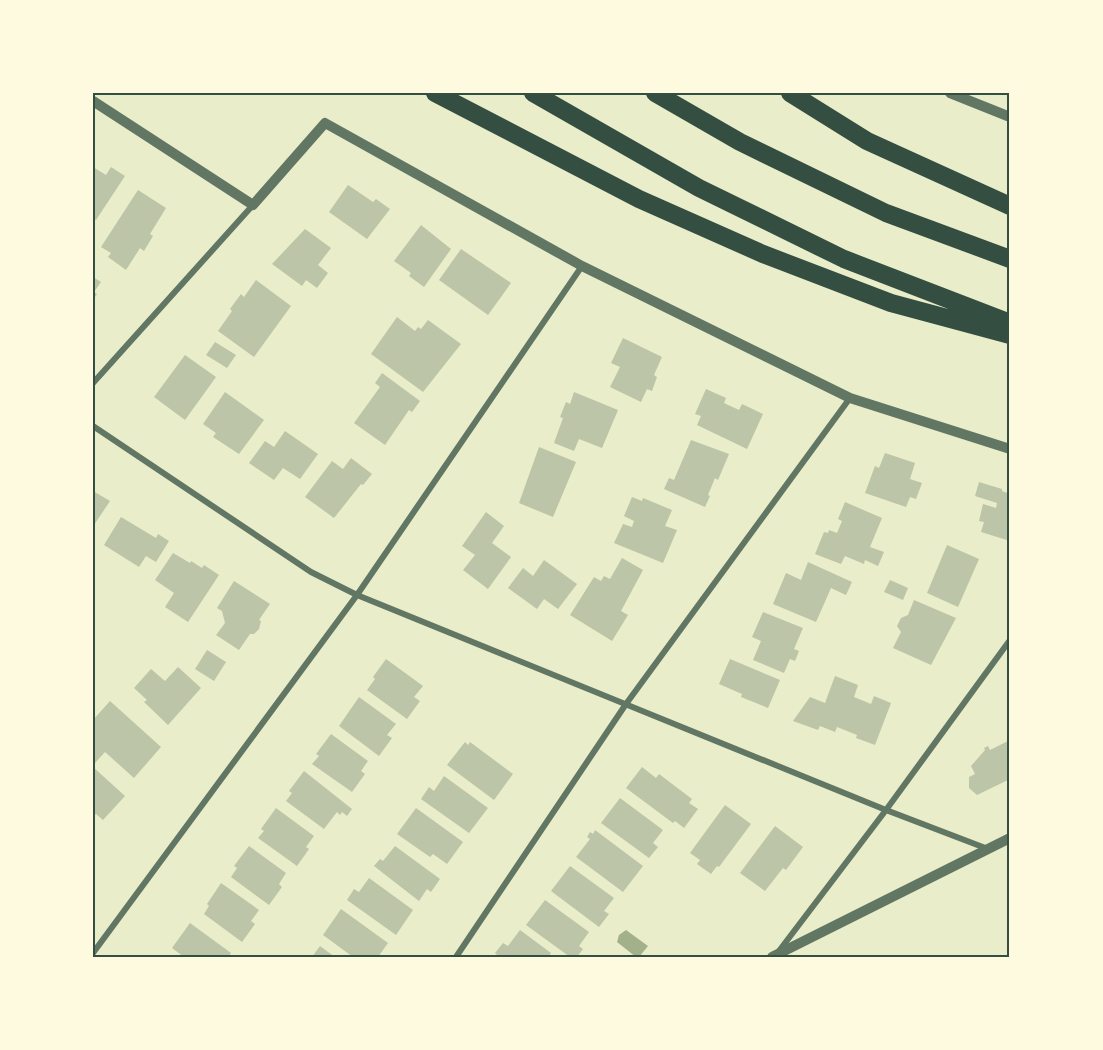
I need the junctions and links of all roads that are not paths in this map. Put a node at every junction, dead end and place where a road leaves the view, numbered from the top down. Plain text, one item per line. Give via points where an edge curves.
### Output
1 (435, 93) edge
2 (533, 93) edge
3 (655, 93) edge
4 (790, 93) edge
5 (950, 93) edge
6 (93, 101) edge
7 (1010, 117) edge
8 (253, 205) junction
9 (1010, 206) edge
10 (1010, 259) edge
11 (582, 266) junction
12 (1010, 323) edge
13 (1010, 335) edge
14 (93, 383) edge
15 (850, 398) junction
16 (93, 426) edge
17 (1010, 449) edge
18 (357, 595) junction
19 (1010, 640) edge
20 (627, 704) junction
21 (886, 810) junction
22 (1010, 838) edge
23 (988, 849) junction
24 (93, 953) edge
25 (456, 957) edge
26 (773, 957) edge

1 - 13 highway via 639,199 764,254 891,303
2 - 12 highway via 699,188 844,259
3 - 10 highway via 740,142 886,213
4 - 9 highway via 867,141
5 - 7 street
6 - 8 street
8 - 11 street via 325,123
8 - 14 street
11 - 15 street
11 - 18 street
15 - 17 street
15 - 20 street
16 - 18 street via 311,572
18 - 20 street
18 - 24 street
19 - 21 street
20 - 21 street
20 - 25 street
21 - 23 street
21 - 26 street
22 - 23 street
23 - 26 street

